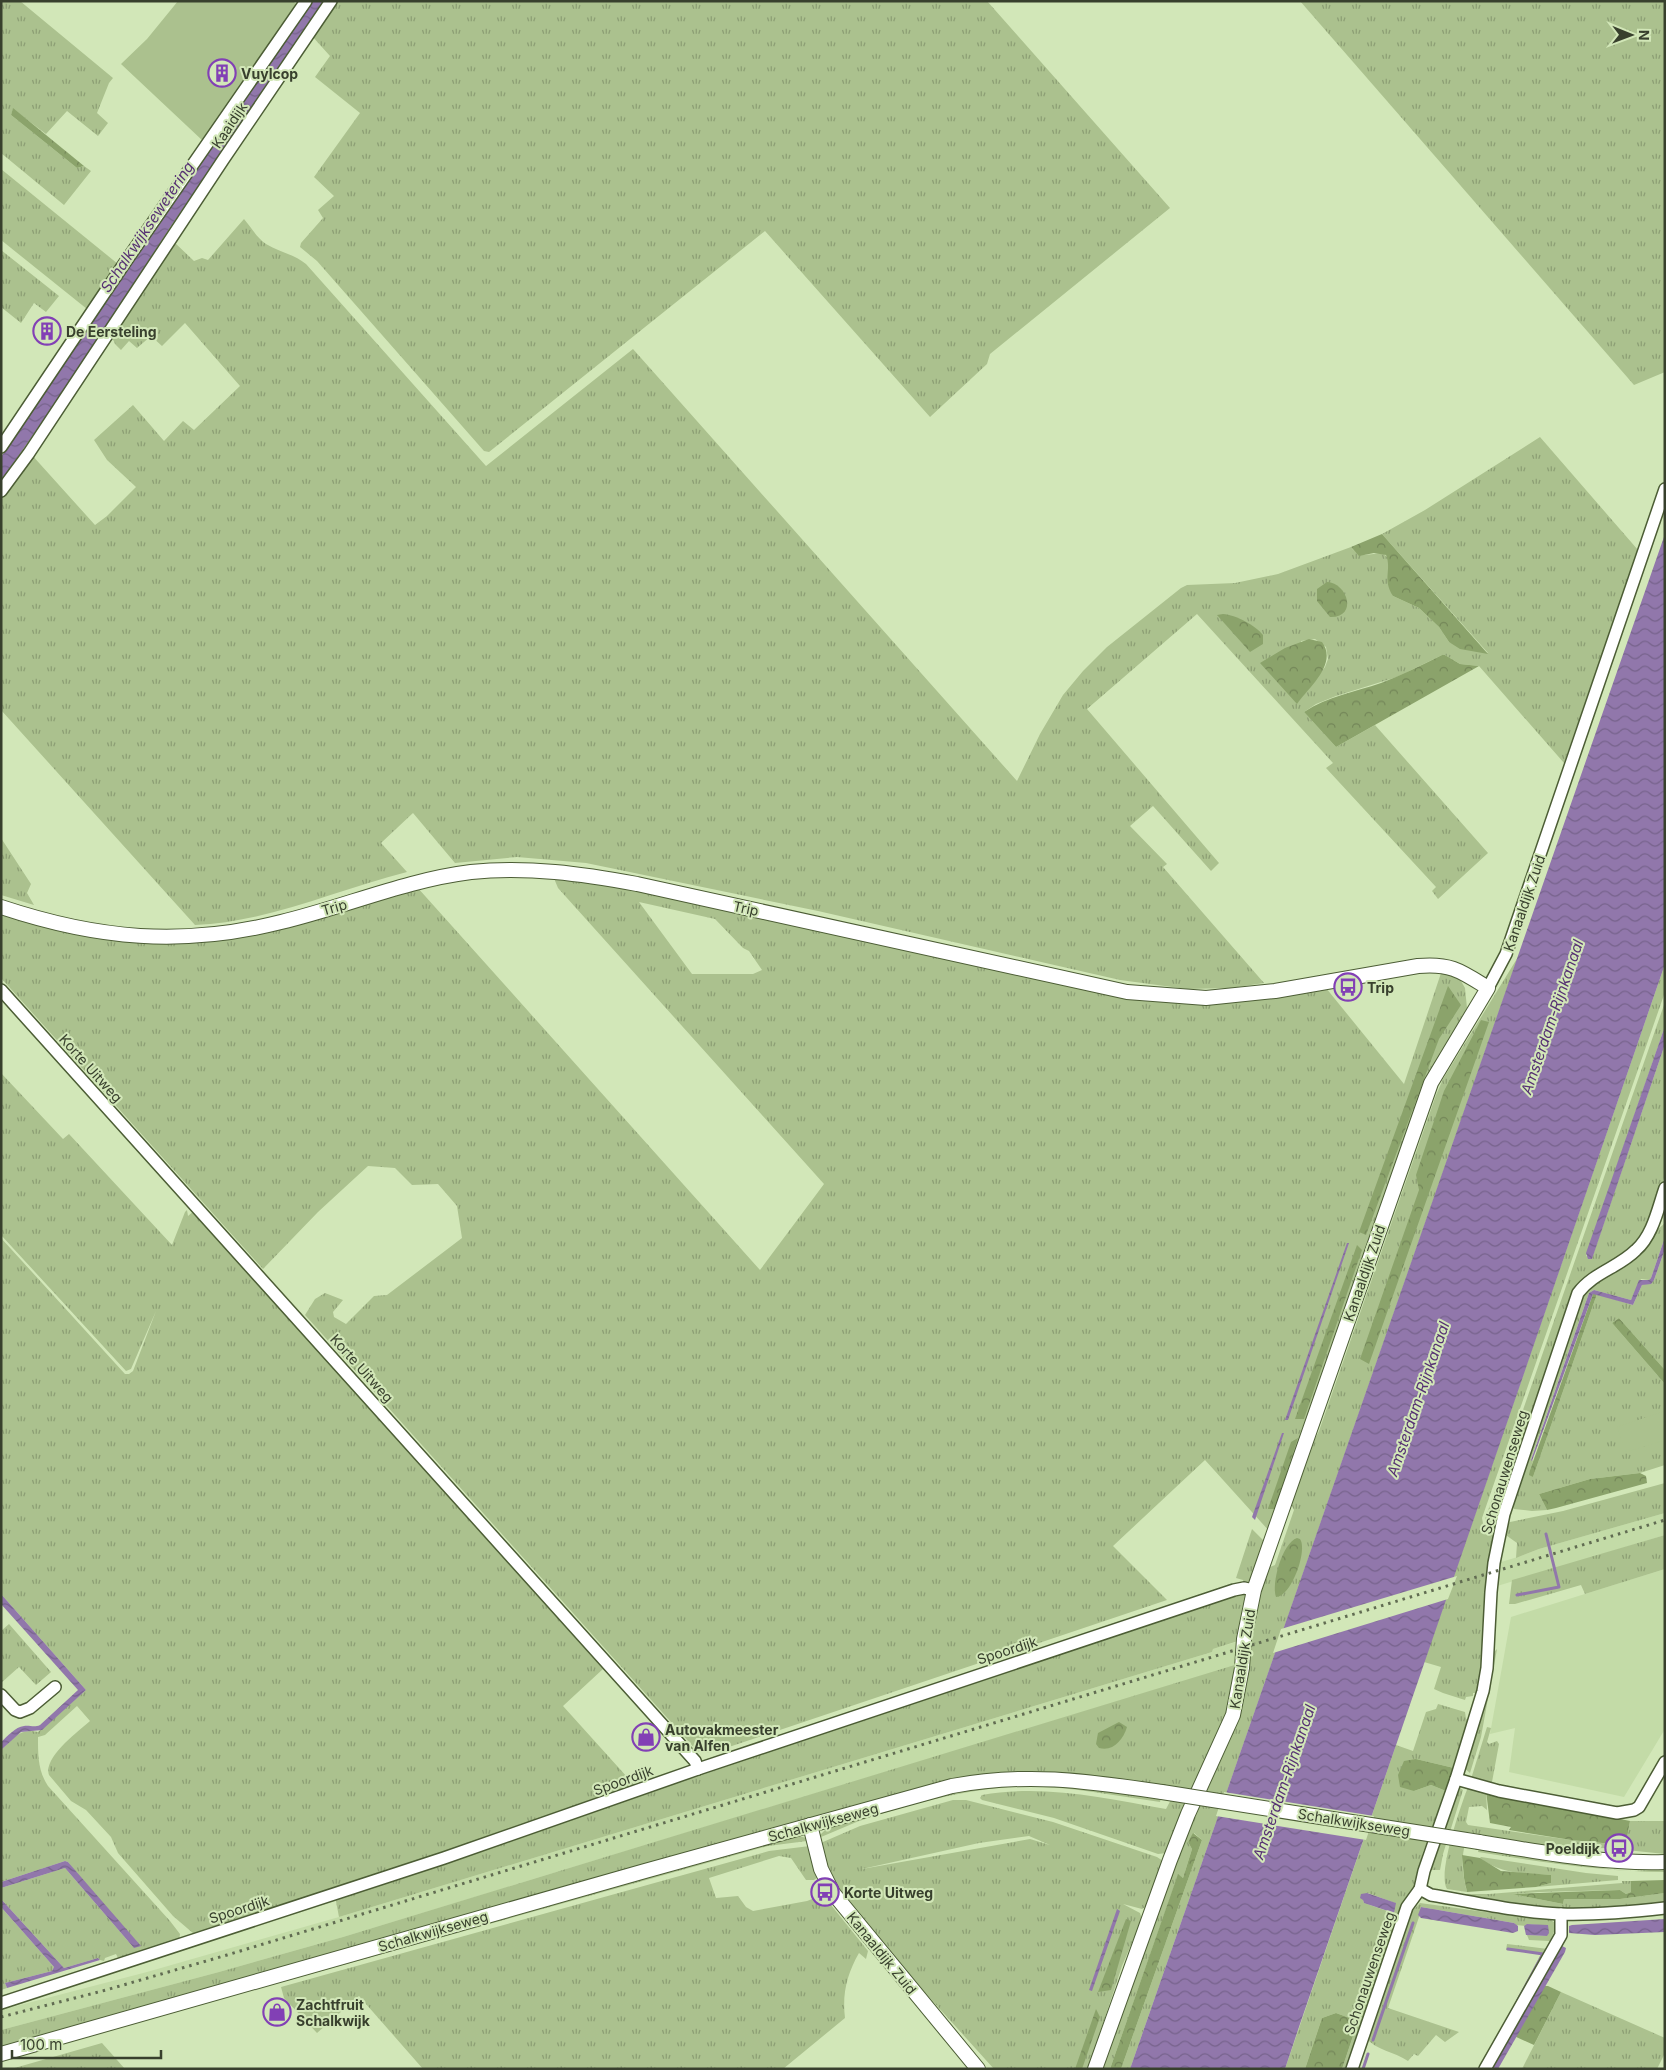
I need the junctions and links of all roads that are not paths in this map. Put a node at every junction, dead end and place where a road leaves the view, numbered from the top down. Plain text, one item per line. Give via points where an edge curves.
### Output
1 (306, 1) edge
2 (331, 1) edge
3 (1, 446) edge
4 (1665, 489) edge
5 (1, 491) edge
6 (1, 907) edge
7 (1488, 988) junction
8 (1, 990) edge
9 (1665, 1188) edge
10 (1661, 1213) edge
11 (1254, 1590) junction
12 (56, 1687) dead end
13 (1, 1695) edge
14 (1665, 1762) edge
15 (698, 1769) junction
16 (1456, 1779) junction
17 (810, 1825) junction
18 (1665, 1862) edge
19 (1420, 1890) junction
20 (1665, 1908) edge
21 (1561, 1914) junction
22 (1, 2002) edge
23 (1, 2054) edge
24 (978, 2069) edge
25 (1095, 2069) edge
26 (1352, 2069) edge
27 (1485, 2069) edge

1 - 3 street
2 - 5 street, Kaaidijk
4 - 7 street, Kanaaldijk Zuid via 1506,954
6 - 7 street, Trip via 91,931 138,937 182,937 250,929 471,872 537,870 637,884 1126,992 1206,998 1275,991 1436,964 1450,967
7 - 11 street, Kanaaldijk Zuid via 1431,1083
8 - 15 street, Korte Uitweg via 695,1761
9 - 10 street, Schonauwenseweg
10 - 16 street, Schonauwenseweg via 1640,1247 1592,1278 1578,1293 1504,1514 1493,1572 1485,1683
11 - 15 street, Spoordijk via 1234,1590
11 - 25 street, Kanaaldijk Zuid via 1233,1715 1170,1860
12 - 13 street via 26,1712 15,1710
14 - 16 street via 1639,1807 1617,1813 1499,1791
15 - 22 street, Spoordijk via 444,1858
16 - 19 street, Schonauwenseweg
17 - 18 street, Schalkwijkseweg, bridge via 952,1786 992,1780 1068,1779 1558,1855
17 - 23 street, Schalkwijkseweg
17 - 24 street, Kanaaldijk Zuid via 821,1869 833,1893
19 - 21 street via 1431,1895 1505,1908
19 - 26 street, Schonauwenseweg via 1407,1907
20 - 21 street
21 - 27 street via 1561,1935

